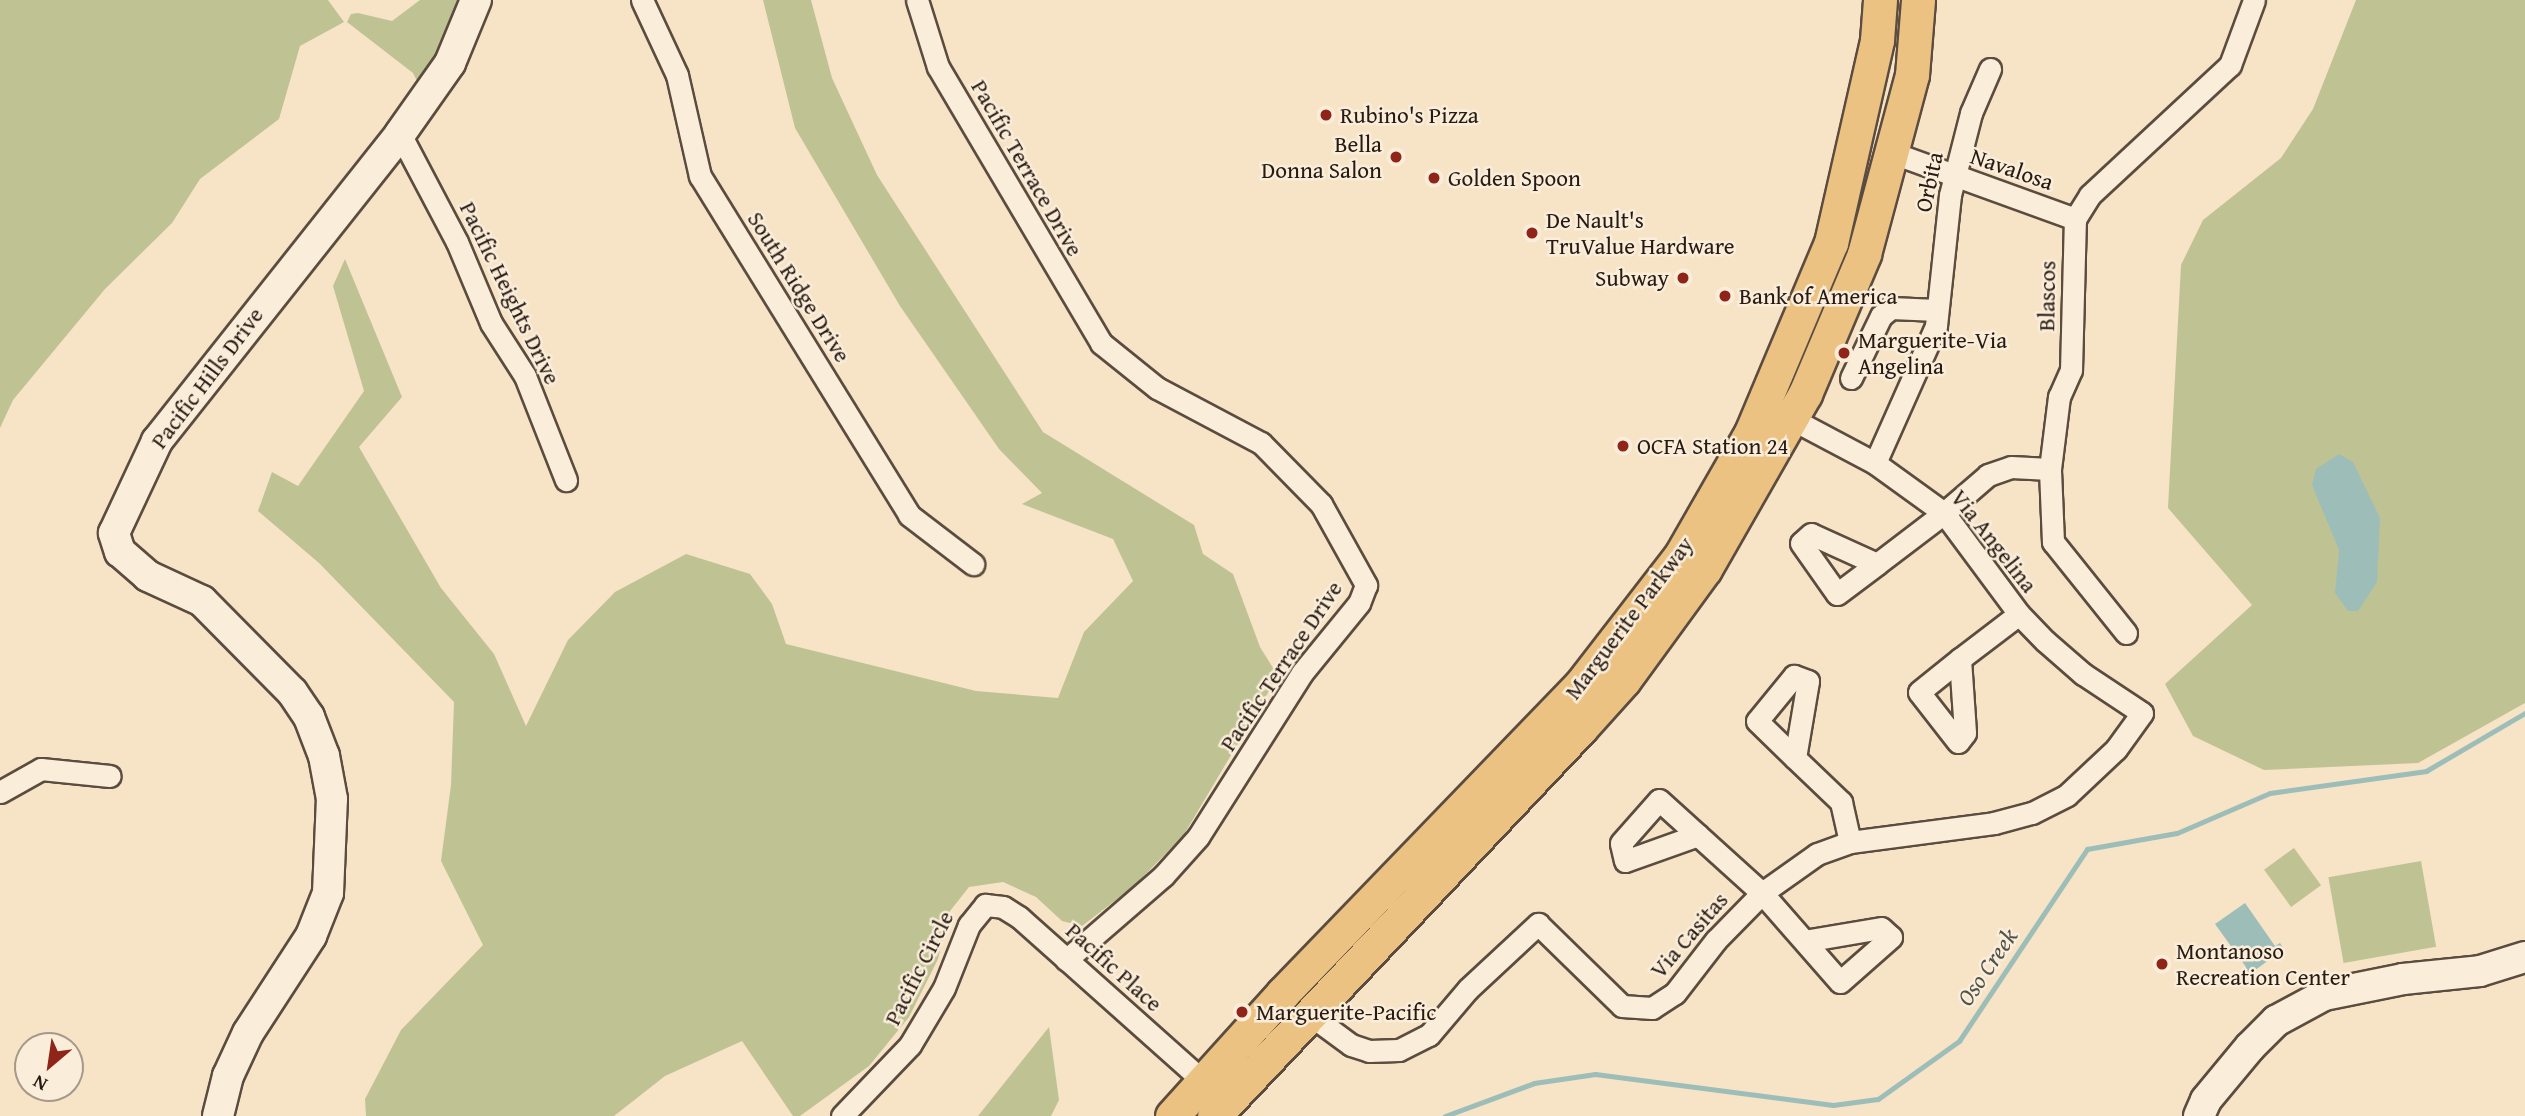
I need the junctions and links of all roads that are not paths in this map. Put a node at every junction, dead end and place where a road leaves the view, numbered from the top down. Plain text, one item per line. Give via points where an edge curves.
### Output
1 (476, 0) edge
2 (642, 0) edge
3 (917, 0) edge
4 (1880, 0) edge
5 (1918, 0) edge
6 (2254, 0) edge
7 (1990, 69) dead end
8 (400, 134) junction
9 (1893, 153) junction
10 (1956, 178) junction
11 (2075, 219) junction
12 (1937, 310) junction
13 (1851, 378) dead end
14 (1792, 419) junction
15 (1875, 463) junction
16 (2050, 469) junction
17 (566, 480) dead end
18 (1944, 513) junction
19 (973, 564) dead end
20 (1877, 564) dead end
21 (2019, 614) junction
22 (2126, 633) dead end
23 (1960, 659) dead end
24 (2142, 713) joint
25 (1795, 758) dead end
26 (110, 776) dead end
27 (0, 792) edge
28 (1698, 835) dead end
29 (1850, 842) junction
30 (1762, 892) junction
31 (985, 905) joint
32 (1805, 941) dead end
33 (2525, 957) edge
34 (1066, 960) junction
35 (1309, 1014) junction
36 (1202, 1080) junction
37 (218, 1116) edge
38 (842, 1116) edge
39 (1172, 1116) edge
40 (1214, 1116) edge
41 (2199, 1116) edge

1 - 8 street, Pacific Hills Drive via 450,63
2 - 19 street, South Ridge Drive via 677,75 700,176 909,514
3 - 34 street, Pacific Terrace Drive via 938,67 1101,342 1157,388 1261,443 1321,504 1366,585 1359,603 1302,673 1198,838 1163,876
4 - 36 main road, Marguerite Parkway via 1877,40 1831,243 1751,433 1681,555 1579,687
5 - 9 main road, Marguerite Parkway via 1912,75
6 - 11 street via 2230,65 2090,195
7 - 10 street, Orbita via 1971,113
8 - 17 street, Pacific Heights Drive via 457,242 491,323 525,376
8 - 37 street, Pacific Hills Drive via 157,441 114,533 120,552 148,576 202,601 292,692 313,727 330,788 328,893 311,936 248,1033 228,1076
9 - 10 street, Navalosa
9 - 14 main road, Marguerite Parkway via 1864,254
10 - 11 street, Navalosa
10 - 12 street, Orbita via 1947,212
11 - 16 street, Blascos via 2071,370 2059,397
12 - 13 street via 1891,308 1881,316
12 - 15 street, Orbita via 1930,342
14 - 15 street, Via Angelina
14 - 35 main road, Marguerite Parkway via 1705,569 1624,680 1523,793
15 - 18 street, Via Angelina
16 - 18 street via 2011,467 1988,475
16 - 22 street, Blascos via 2053,542
18 - 20 street
18 - 21 street, Via Angelina
21 - 23 street
21 - 24 street, Via Angelina via 2083,674
24 - 29 street, Via Casitas via 2093,774 2032,813
25 - 29 street via 1841,802
26 - 27 street via 41,769
28 - 30 street
29 - 30 street, Via Casitas via 1817,854
30 - 32 street
30 - 35 street, Via Casitas via 1716,940 1675,993 1652,1008 1622,1006 1538,925 1468,989 1429,1035 1399,1050 1369,1051 1351,1045
31 - 34 street, Pacific Place via 1003,907 1019,917
31 - 38 street, Pacific Circle via 969,925 944,988 910,1045
33 - 41 street via 2480,971 2403,979 2324,995 2276,1021 2206,1100
34 - 36 street, Pacific Place
35 - 40 main road, Marguerite Parkway
36 - 39 main road, Marguerite Parkway

